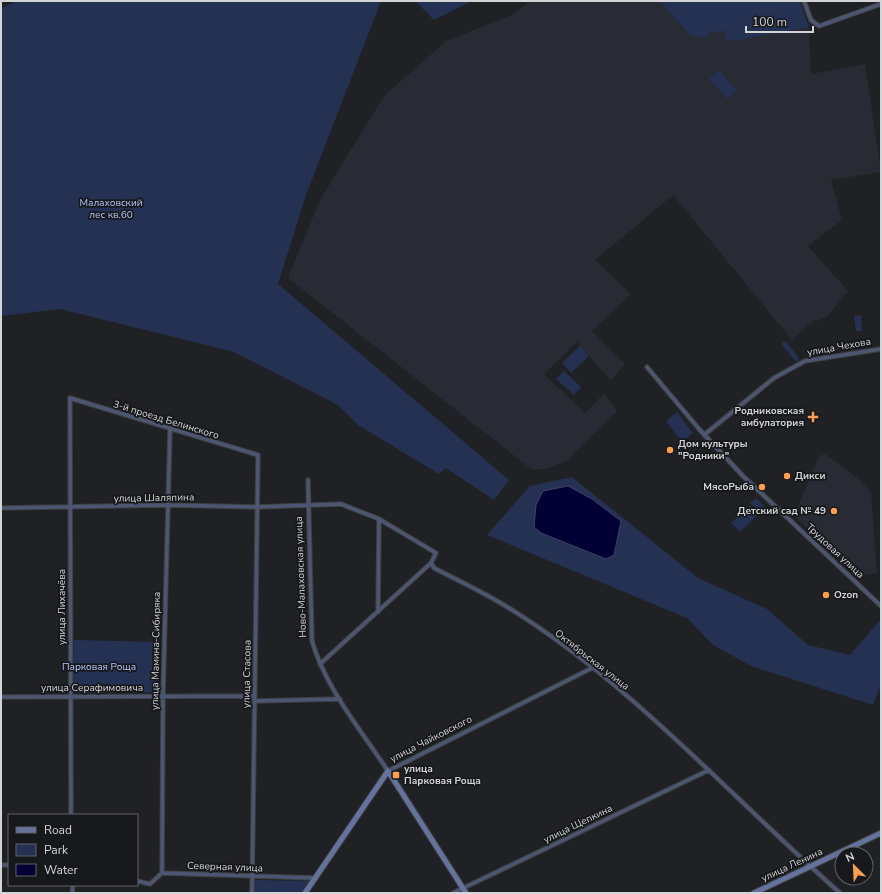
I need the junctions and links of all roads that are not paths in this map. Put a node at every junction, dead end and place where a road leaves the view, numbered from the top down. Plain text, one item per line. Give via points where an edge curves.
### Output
1 (804, 1) edge
2 (881, 4) edge
3 (881, 349) edge
4 (647, 367) dead end
5 (70, 398) joint
6 (170, 430) junction
7 (704, 434) junction
8 (258, 455) joint
9 (308, 480) dead end
10 (308, 504) junction
11 (168, 505) junction
12 (257, 507) junction
13 (1, 508) edge
14 (70, 508) junction
15 (379, 519) junction
16 (431, 563) junction
17 (881, 606) edge
18 (378, 612) junction
19 (320, 664) junction
20 (592, 668) junction
21 (163, 696) junction
22 (254, 696) junction
23 (1, 697) edge
24 (71, 697) junction
25 (340, 699) junction
26 (254, 701) junction
27 (709, 770) junction
28 (388, 771) junction
29 (71, 814) edge
30 (881, 833) edge
31 (810, 866) junction
32 (162, 873) junction
33 (252, 876) junction
34 (316, 878) junction
35 (138, 881) edge
36 (465, 891) edge
37 (252, 893) edge
38 (305, 893) edge
39 (453, 893) edge
40 (754, 893) edge
41 (840, 893) edge

1 - 2 street via 811,20 819,26
3 - 7 street, улица Чехова via 805,361 774,378
4 - 7 street, Трудовая улица
5 - 6 street, 3-й проезд Белинского
5 - 14 street, улица Лихачёва
6 - 8 street, 3-й проезд Белинского
6 - 11 street, улица Мамина-Сибиряка
7 - 17 street, Трудовая улица via 743,476
8 - 12 street, улица Стасова
9 - 10 street, Ново-Малаховская улица
10 - 12 street, улица Шаляпина
10 - 15 street via 341,504
10 - 19 street, Ново-Малаховская улица via 312,641
11 - 12 street, улица Шаляпина
11 - 14 street, улица Шаляпина
11 - 21 street, улица Мамина-Сибиряка
12 - 22 street, улица Стасова
13 - 14 street, улица Шаляпина
14 - 24 street, улица Лихачёва
15 - 16 street via 436,553
15 - 18 street
16 - 18 street
16 - 20 street, Октябрьская улица via 434,568 509,608
18 - 19 street
19 - 25 street, Ново-Малаховская улица
20 - 27 street, Октябрьская улица
20 - 28 street, улица Чайковского
21 - 22 street, улица Серафимовича
21 - 24 street, улица Серафимовича
21 - 32 street, улица Мамина-Сибиряка
22 - 26 street, улица Стасова
23 - 24 street, улица Серафимовича
24 - 29 street, улица Лихачёва
25 - 26 street
25 - 28 street, Ново-Малаховская улица
26 - 33 street, улица Стасова
27 - 31 street, Октябрьская улица
27 - 36 street, улица Щепкина
28 - 34 street, улица Чайковского
28 - 36 street, Ново-Малаховская улица
30 - 31 street, улица Ленина
31 - 40 street, улица Ленина
31 - 41 street, Октябрьская улица
32 - 33 street, Северная улица
32 - 35 street via 150,884
33 - 34 street, Северная улица
33 - 37 street, улица Стасова
34 - 38 street, улица Чайковского
36 - 39 street, улица Щепкина

